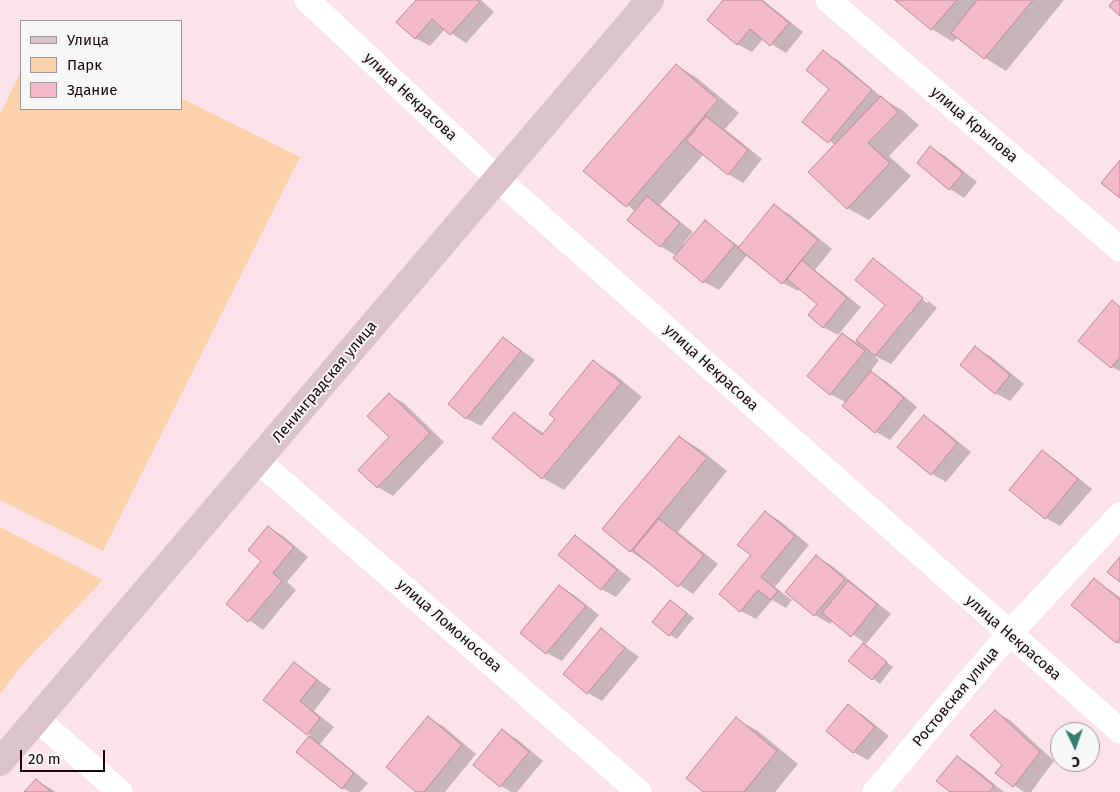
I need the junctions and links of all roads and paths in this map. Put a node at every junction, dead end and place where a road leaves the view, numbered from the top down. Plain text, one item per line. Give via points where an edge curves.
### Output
1 (307, 0) edge
2 (650, 0) edge
3 (828, 0) edge
4 (498, 179) junction
5 (1120, 249) edge
6 (258, 461) junction
7 (1120, 515) edge
8 (1009, 634) junction
9 (37, 719) junction
10 (1120, 731) edge
11 (0, 762) edge
12 (120, 792) edge
13 (639, 792) edge
14 (875, 792) edge

1 - 4 street, улица Некрасова
2 - 4 main road, Ленинградская улица
3 - 5 street, улица Крылова
4 - 6 main road, Ленинградская улица
4 - 8 street, улица Некрасова
6 - 9 main road, Ленинградская улица
6 - 13 street, улица Ломоносова
7 - 8 street, Ростовская улица
8 - 10 street, улица Некрасова
8 - 14 street, Ростовская улица
9 - 11 main road, Ленинградская улица
9 - 12 street

